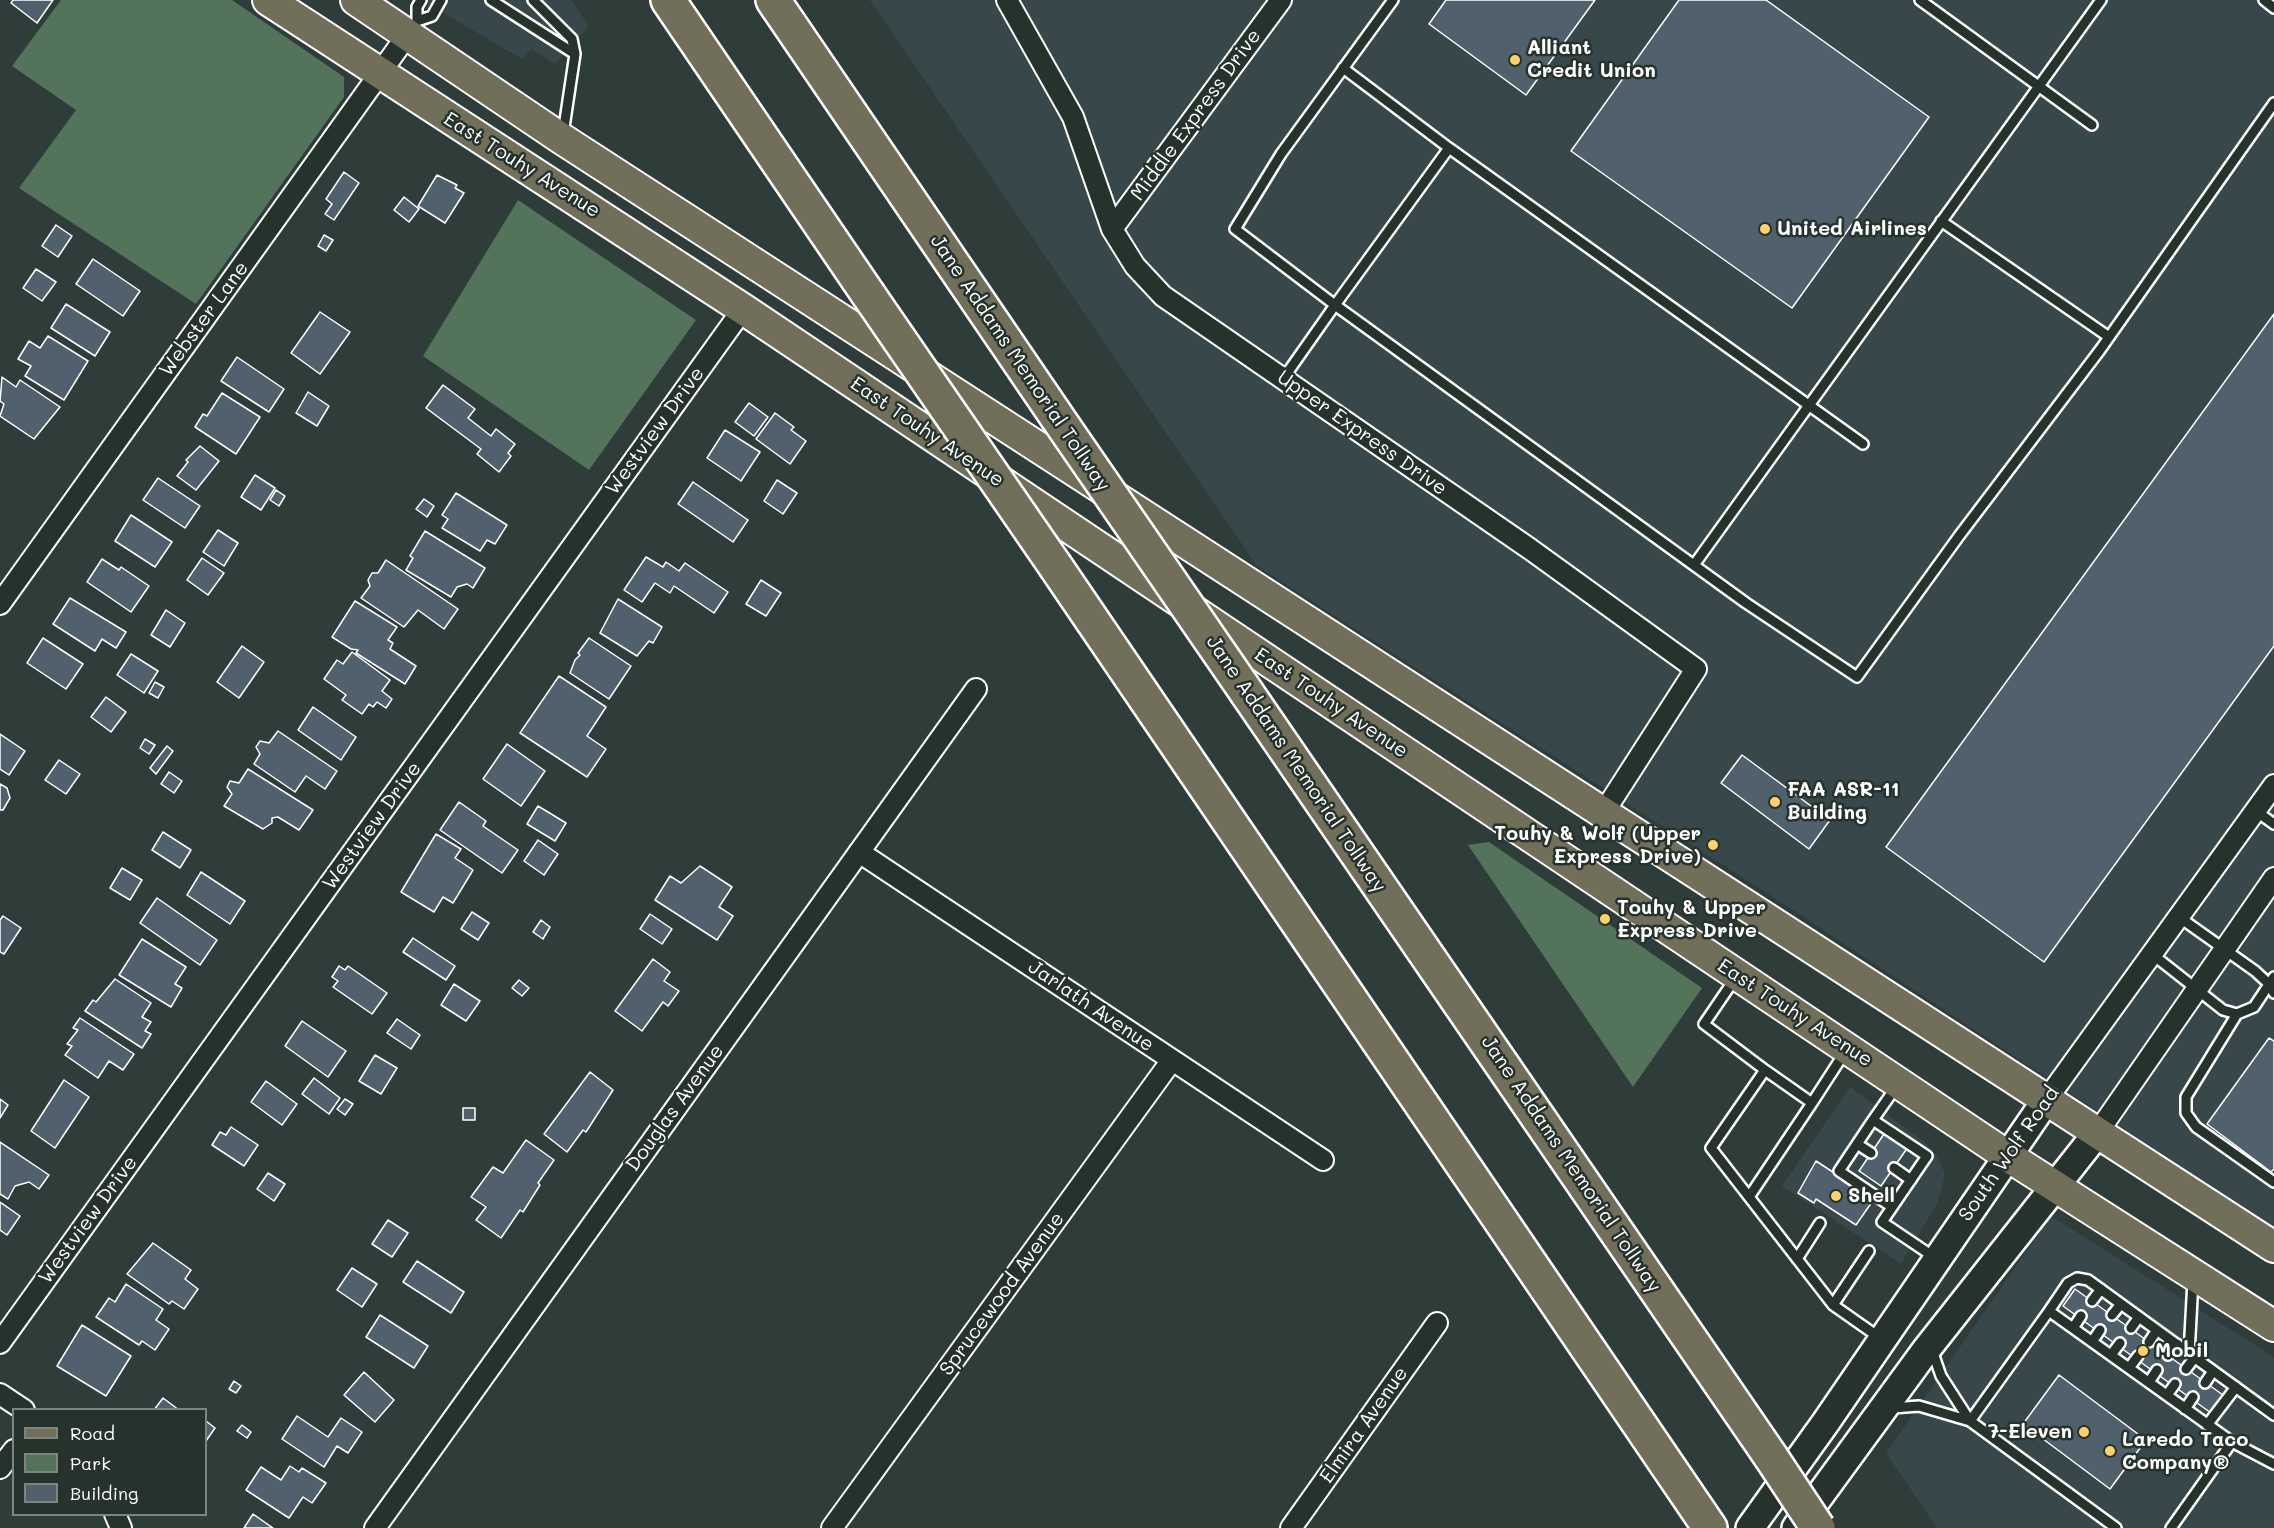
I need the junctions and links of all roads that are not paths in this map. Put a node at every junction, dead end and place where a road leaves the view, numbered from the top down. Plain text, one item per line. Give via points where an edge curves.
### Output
1 (268, 0) edge
2 (356, 0) edge
3 (421, 0) edge
4 (441, 0) edge
5 (491, 0) edge
6 (533, 0) edge
7 (668, 0) edge
8 (772, 0) edge
9 (1007, 0) edge
10 (1281, 0) edge
11 (1394, 0) edge
12 (1920, 0) edge
13 (2101, 0) edge
14 (2265, 0) edge
15 (2274, 8) edge
16 (412, 28) junction
17 (575, 54) junction
18 (1343, 68) junction
19 (379, 74) junction
20 (2038, 86) junction
21 (2274, 103) edge
22 (2092, 125) dead end
23 (562, 139) junction
24 (1449, 148) junction
25 (1941, 222) junction
26 (1112, 229) junction
27 (1335, 305) junction
28 (743, 309) junction
29 (2109, 337) junction
30 (1283, 379) junction
31 (1809, 407) junction
32 (1863, 444) dead end
33 (1694, 565) junction
34 (0, 604) edge
35 (976, 689) dead end
36 (2274, 785) edge
37 (2256, 811) junction
38 (1604, 813) junction
39 (2274, 824) edge
40 (859, 852) junction
41 (2274, 878) edge
42 (2179, 917) junction
43 (2224, 949) junction
44 (2152, 954) junction
45 (1737, 976) junction
46 (2271, 980) edge
47 (2198, 988) junction
48 (2274, 993) edge
49 (2236, 1014) junction
50 (1847, 1048) junction
51 (1172, 1060) junction
52 (1765, 1070) junction
53 (1899, 1082) junction
54 (2047, 1099) junction
55 (1812, 1103) junction
56 (1873, 1120) junction
57 (2098, 1132) junction
58 (1857, 1144) junction
59 (1871, 1153) dead end
60 (2006, 1155) junction
61 (1323, 1160) dead end
62 (1894, 1168) dead end
63 (1911, 1180) junction
64 (2274, 1182) edge
65 (2055, 1186) junction
66 (1749, 1197) junction
67 (1892, 1207) junction
68 (1820, 1223) dead end
69 (2274, 1247) edge
70 (1869, 1251) dead end
71 (1797, 1259) junction
72 (1936, 1259) junction
73 (2194, 1274) junction
74 (2101, 1289) junction
75 (2092, 1301) dead end
76 (2121, 1304) junction
77 (1833, 1305) junction
78 (2049, 1311) junction
79 (2112, 1315) dead end
80 (2081, 1316) dead end
81 (2139, 1317) junction
82 (1437, 1323) dead end
83 (2274, 1326) edge
84 (2073, 1328) junction
85 (2131, 1328) dead end
86 (2100, 1330) dead end
87 (2157, 1330) junction
88 (1882, 1339) junction
89 (2092, 1342) junction
90 (2149, 1342) dead end
91 (0, 1343) edge
92 (1931, 1343) junction
93 (2120, 1343) dead end
94 (2177, 1344) junction
95 (2111, 1355) junction
96 (2168, 1355) dead end
97 (2192, 1355) junction
98 (2138, 1356) dead end
99 (2129, 1368) junction
100 (2186, 1369) dead end
101 (2157, 1370) dead end
102 (2213, 1371) junction
103 (2149, 1382) junction
104 (2205, 1383) dead end
105 (2175, 1384) dead end
106 (2236, 1387) junction
107 (0, 1394) edge
108 (2166, 1395) junction
109 (2193, 1397) dead end
110 (21, 1408) edge
111 (2185, 1409) junction
112 (1881, 1411) junction
113 (2274, 1415) edge
114 (1970, 1421) junction
115 (2207, 1425) junction
116 (2232, 1442) junction
117 (12, 1453) edge
118 (2274, 1464) edge
119 (0, 1468) edge
120 (375, 1528) edge
121 (832, 1528) edge
122 (1291, 1528) edge
123 (1710, 1528) edge
124 (1750, 1528) edge
125 (1796, 1528) edge
126 (1818, 1528) edge
127 (2116, 1528) edge
128 (2171, 1528) edge

1 - 19 main road, East Touhy Avenue
2 - 16 main road
3 - 16 lane
4 - 16 lane via 432,16
5 - 17 lane
6 - 17 lane via 572,39
7 - 123 highway, bridge
8 - 126 highway, Jane Addams Memorial Tollway, bridge
9 - 26 street, Upper Express Drive via 1073,117
10 - 26 street, Middle Express Drive
11 - 18 lane
12 - 20 lane
13 - 20 lane
14 - 15 lane
16 - 19 street, Webster Lane
16 - 23 main road
17 - 23 lane
18 - 24 lane
18 - 27 lane via 1281,154 1235,228
19 - 28 main road, East Touhy Avenue
19 - 34 street, Webster Lane
20 - 22 lane
20 - 25 lane
21 - 29 lane
23 - 38 main road
24 - 27 lane
24 - 31 lane
25 - 29 lane
25 - 31 lane
26 - 30 street, Upper Express Drive via 1135,266 1163,296
27 - 30 lane
27 - 33 lane
28 - 45 main road, East Touhy Avenue
28 - 91 street, Westview Drive
29 - 33 lane via 1857,677
30 - 38 street, Upper Express Drive via 1696,669
31 - 32 lane
31 - 33 lane
35 - 40 street, Douglas Avenue
36 - 37 street, South Wolf Road
37 - 39 lane
37 - 42 street, South Wolf Road
38 - 54 main road
40 - 51 street, Jarlath Avenue
40 - 120 street, Douglas Avenue
41 - 43 street
42 - 43 lane
42 - 44 street, South Wolf Road
43 - 46 lane
43 - 47 street
44 - 47 lane
44 - 54 street, South Wolf Road
45 - 50 main road, East Touhy Avenue
45 - 52 lane via 1704,1024
46 - 48 lane
46 - 49 lane via 2254,1006
47 - 49 lane via 2223,1010
47 - 57 street
49 - 64 lane via 2186,1097 2186,1113 2196,1127
50 - 53 main road, East Touhy Avenue
50 - 55 lane
51 - 61 street, Jarlath Avenue
51 - 121 street, Sprucewood Avenue
52 - 55 lane
52 - 66 lane via 1711,1148
53 - 56 lane
53 - 60 main road, East Touhy Avenue
54 - 57 main road
54 - 60 main road, South Wolf Road
55 - 66 lane
56 - 58 lane
56 - 63 lane via 1927,1156
57 - 65 main road
57 - 69 main road
58 - 59 lane
58 - 67 lane via 1839,1171
60 - 65 main road, East Touhy Avenue
60 - 72 main road, South Wolf Road
62 - 63 lane
63 - 67 lane
65 - 73 main road, East Touhy Avenue
65 - 92 main road
66 - 71 lane
67 - 72 lane via 1882,1222
68 - 71 lane
70 - 77 lane
71 - 77 lane
72 - 88 main road, South Wolf Road
73 - 83 main road, East Touhy Avenue
73 - 97 lane
74 - 75 lane
74 - 76 lane
74 - 78 lane via 2077,1278 2068,1283
76 - 79 lane
76 - 81 lane
77 - 88 lane
78 - 84 lane
78 - 114 lane
80 - 84 lane
81 - 85 lane
81 - 87 lane
82 - 122 street, Elmira Avenue
84 - 89 lane
86 - 89 lane
87 - 90 lane
87 - 94 lane
88 - 124 main road, South Wolf Road
89 - 95 lane
92 - 112 main road
92 - 114 lane via 1941,1376
93 - 95 lane
94 - 96 lane
94 - 97 lane
95 - 99 lane
97 - 100 lane
97 - 102 lane
98 - 99 lane
99 - 103 lane
101 - 103 lane
102 - 104 lane
102 - 106 lane
103 - 108 lane
105 - 108 lane
106 - 113 lane
106 - 115 lane
107 - 110 street
108 - 111 lane
109 - 111 lane
111 - 115 lane
112 - 114 lane via 1919,1406
112 - 125 main road
114 - 127 lane
115 - 116 lane
116 - 118 lane
116 - 128 lane
117 - 119 street

